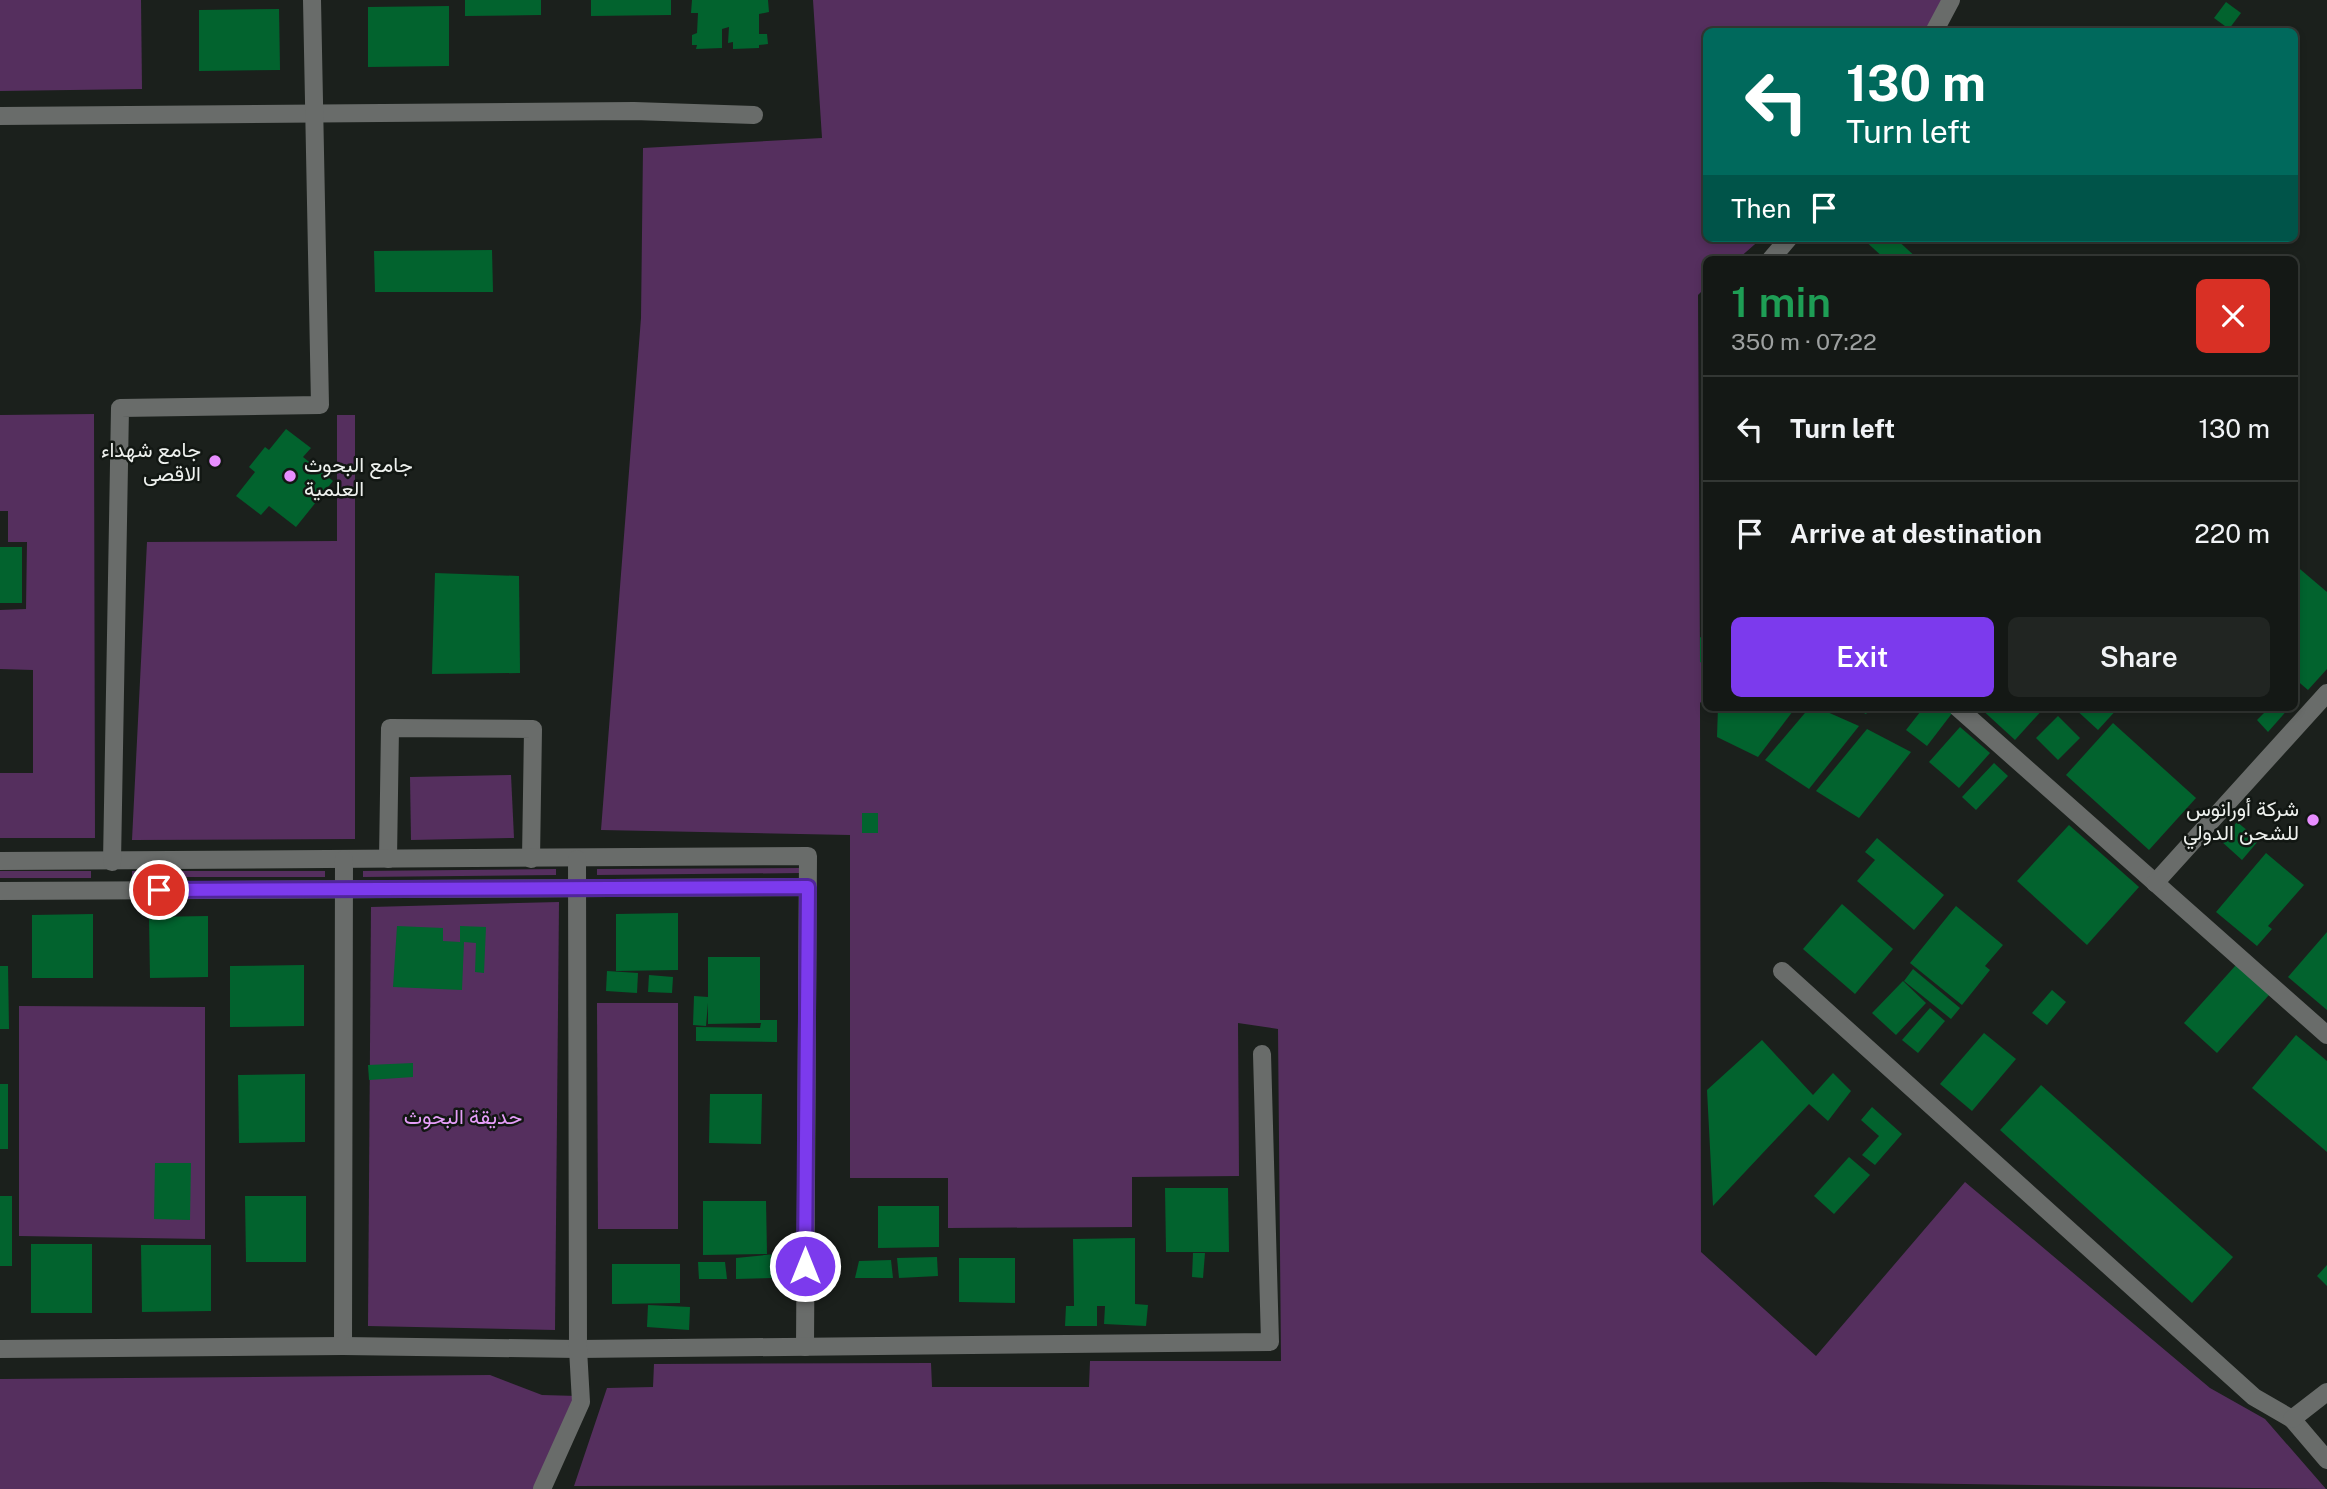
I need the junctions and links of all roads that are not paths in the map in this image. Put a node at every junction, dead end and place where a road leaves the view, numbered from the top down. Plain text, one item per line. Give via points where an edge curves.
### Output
1 (312, 0) edge
2 (1951, 0) edge
3 (1936, 28) edge
4 (315, 114) junction
5 (754, 115) dead end
6 (0, 116) edge
7 (1786, 242) edge
8 (1774, 256) edge
9 (2327, 693) edge
10 (1962, 711) edge
11 (344, 859) junction
12 (388, 859) junction
13 (531, 859) junction
14 (578, 859) junction
15 (0, 861) edge
16 (112, 862) junction
17 (2155, 883) junction
18 (808, 887) junction
19 (578, 888) junction
20 (344, 889) junction
21 (0, 891) edge
22 (1782, 971) dead end
23 (2327, 1035) edge
24 (1262, 1054) dead end
25 (344, 1346) junction
26 (805, 1347) junction
27 (0, 1349) edge
28 (578, 1349) junction
29 (2327, 1392) edge
30 (2292, 1419) junction
31 (2327, 1460) edge
32 (542, 1489) edge

1 - 4 street
2 - 3 street
4 - 5 street via 634,111
4 - 6 street
4 - 16 street via 320,405 120,408
7 - 8 street
9 - 17 street
10 - 17 street
11 - 12 street
11 - 16 street
11 - 20 street
12 - 13 street
12 - 13 street via 390,728 533,729
13 - 14 street
14 - 18 street via 808,856
14 - 19 street
15 - 16 street
17 - 23 street
18 - 19 street
18 - 26 street
19 - 20 street
19 - 28 street
20 - 21 street
20 - 25 street
22 - 30 street via 2254,1397
24 - 26 street via 1270,1342
25 - 27 street
25 - 28 street
26 - 28 street
28 - 32 street via 581,1402
29 - 30 street
30 - 31 street

